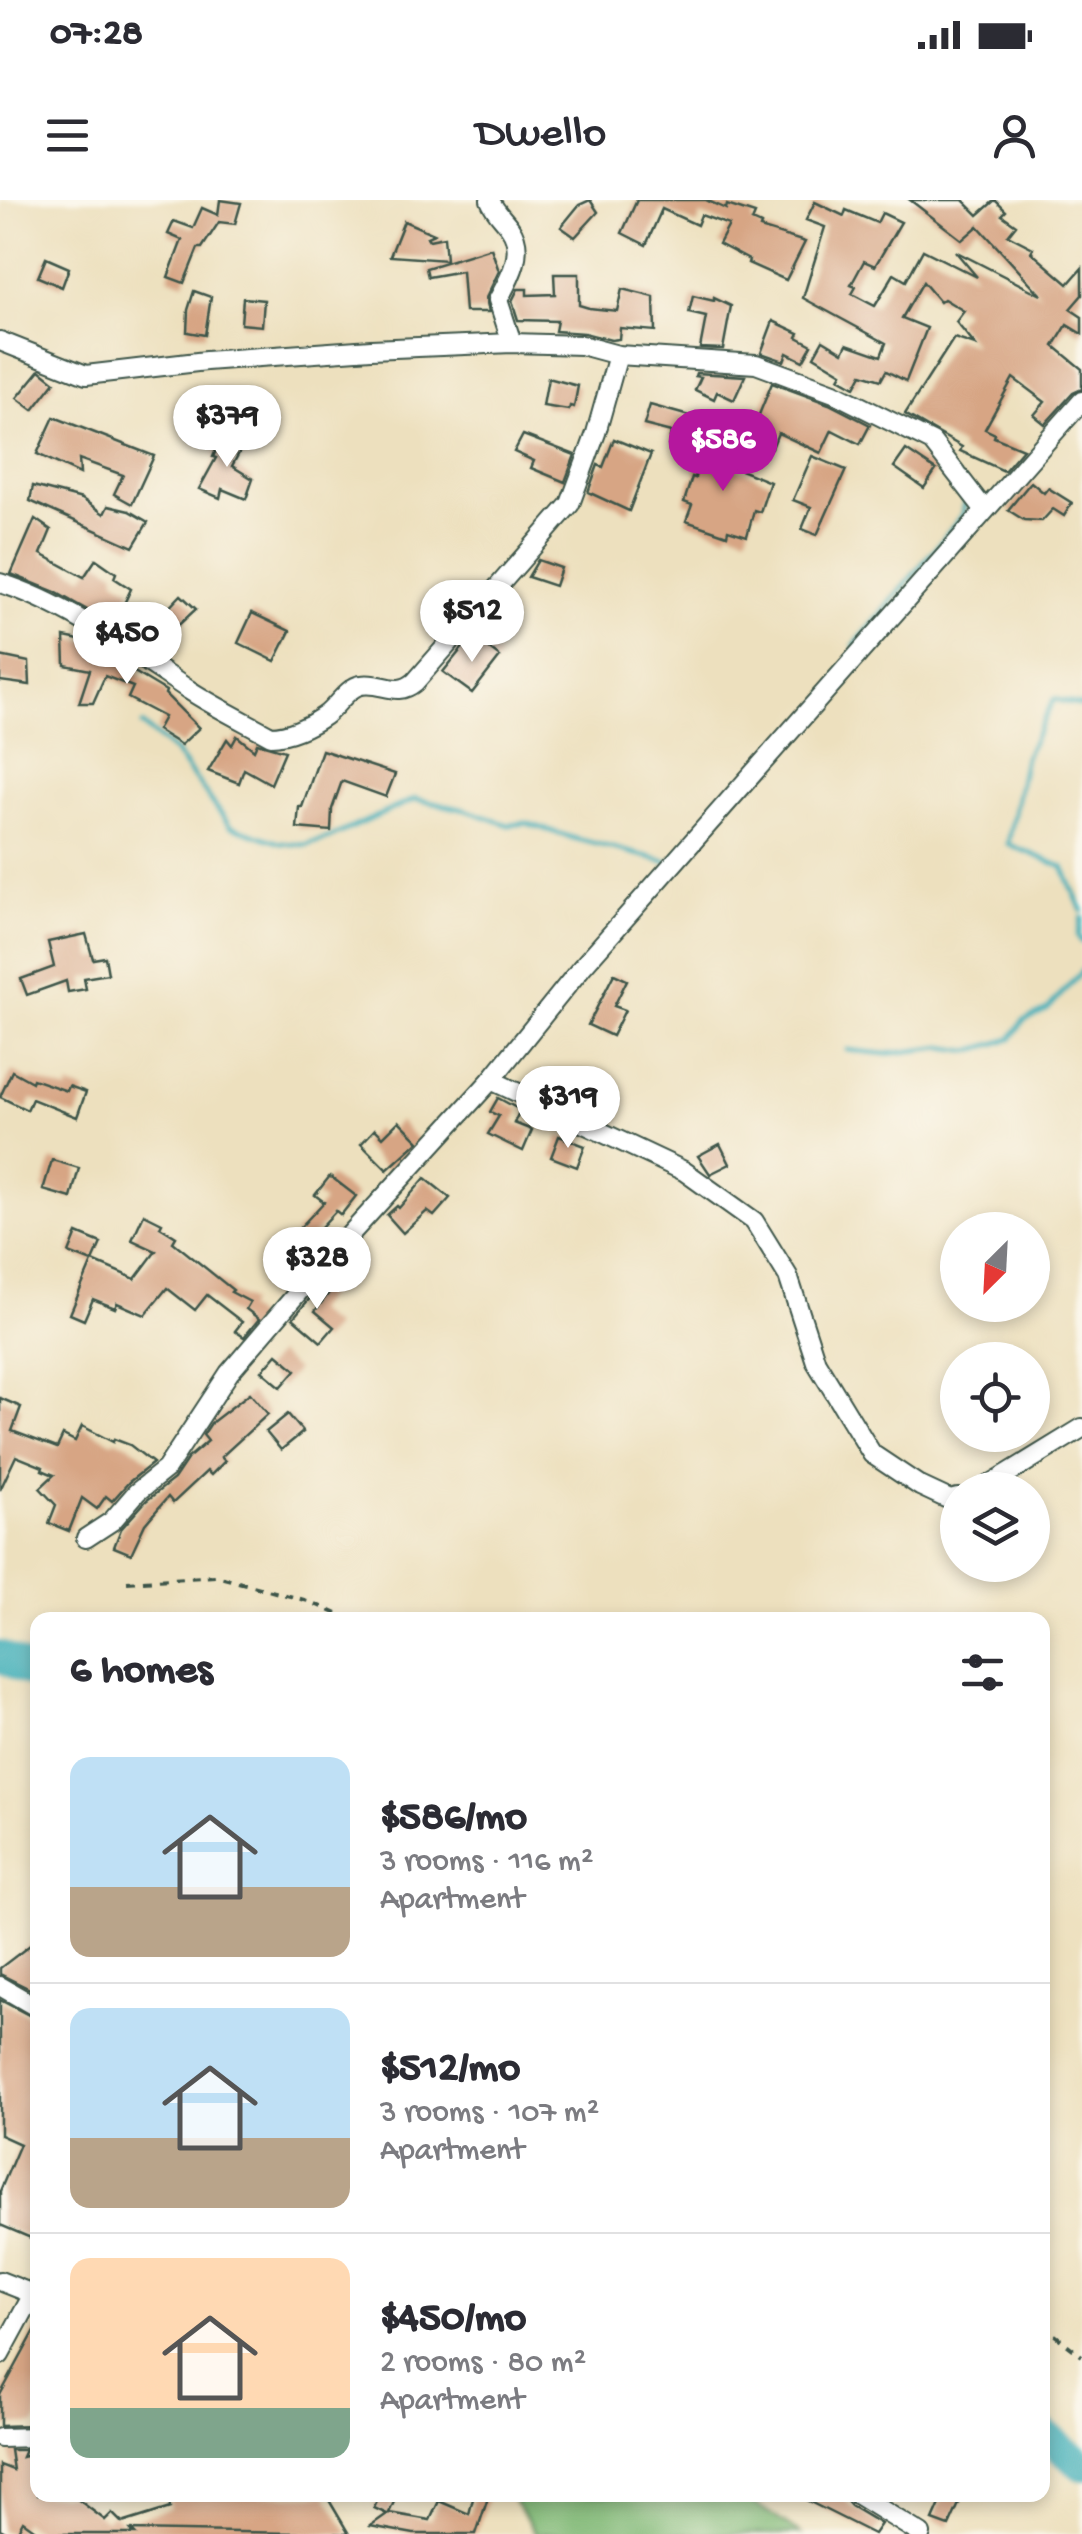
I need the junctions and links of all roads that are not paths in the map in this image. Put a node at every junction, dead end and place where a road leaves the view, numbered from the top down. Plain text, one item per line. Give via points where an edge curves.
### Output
1 (490, 200) edge
2 (0, 341) edge
3 (512, 342) junction
4 (618, 355) junction
5 (1082, 401) edge
6 (984, 509) junction
7 (0, 583) edge
8 (491, 1080) junction
9 (1082, 1428) edge
10 (1010, 1472) edge
11 (940, 1495) edge
12 (86, 1538) dead end
13 (0, 1986) edge
14 (30, 2003) edge
15 (0, 2282) edge
16 (30, 2290) edge
17 (30, 2302) edge
18 (0, 2355) edge
19 (30, 2437) edge
20 (0, 2438) edge
21 (869, 2502) edge
22 (921, 2534) edge

1 - 3 street via 512,230 518,255 498,300
2 - 3 street via 86,375
3 - 4 street via 581,344
4 - 6 street via 756,364 834,394 932,442
4 - 7 street via 570,504 416,682 406,690 356,686 325,716 283,736 271,736 77,619
5 - 6 street
6 - 8 street
8 - 11 street via 684,1171 754,1221 788,1276 816,1362 872,1454
8 - 12 street via 241,1359 166,1469
9 - 10 street
13 - 14 street
15 - 16 street
17 - 18 street
19 - 20 street
21 - 22 street

